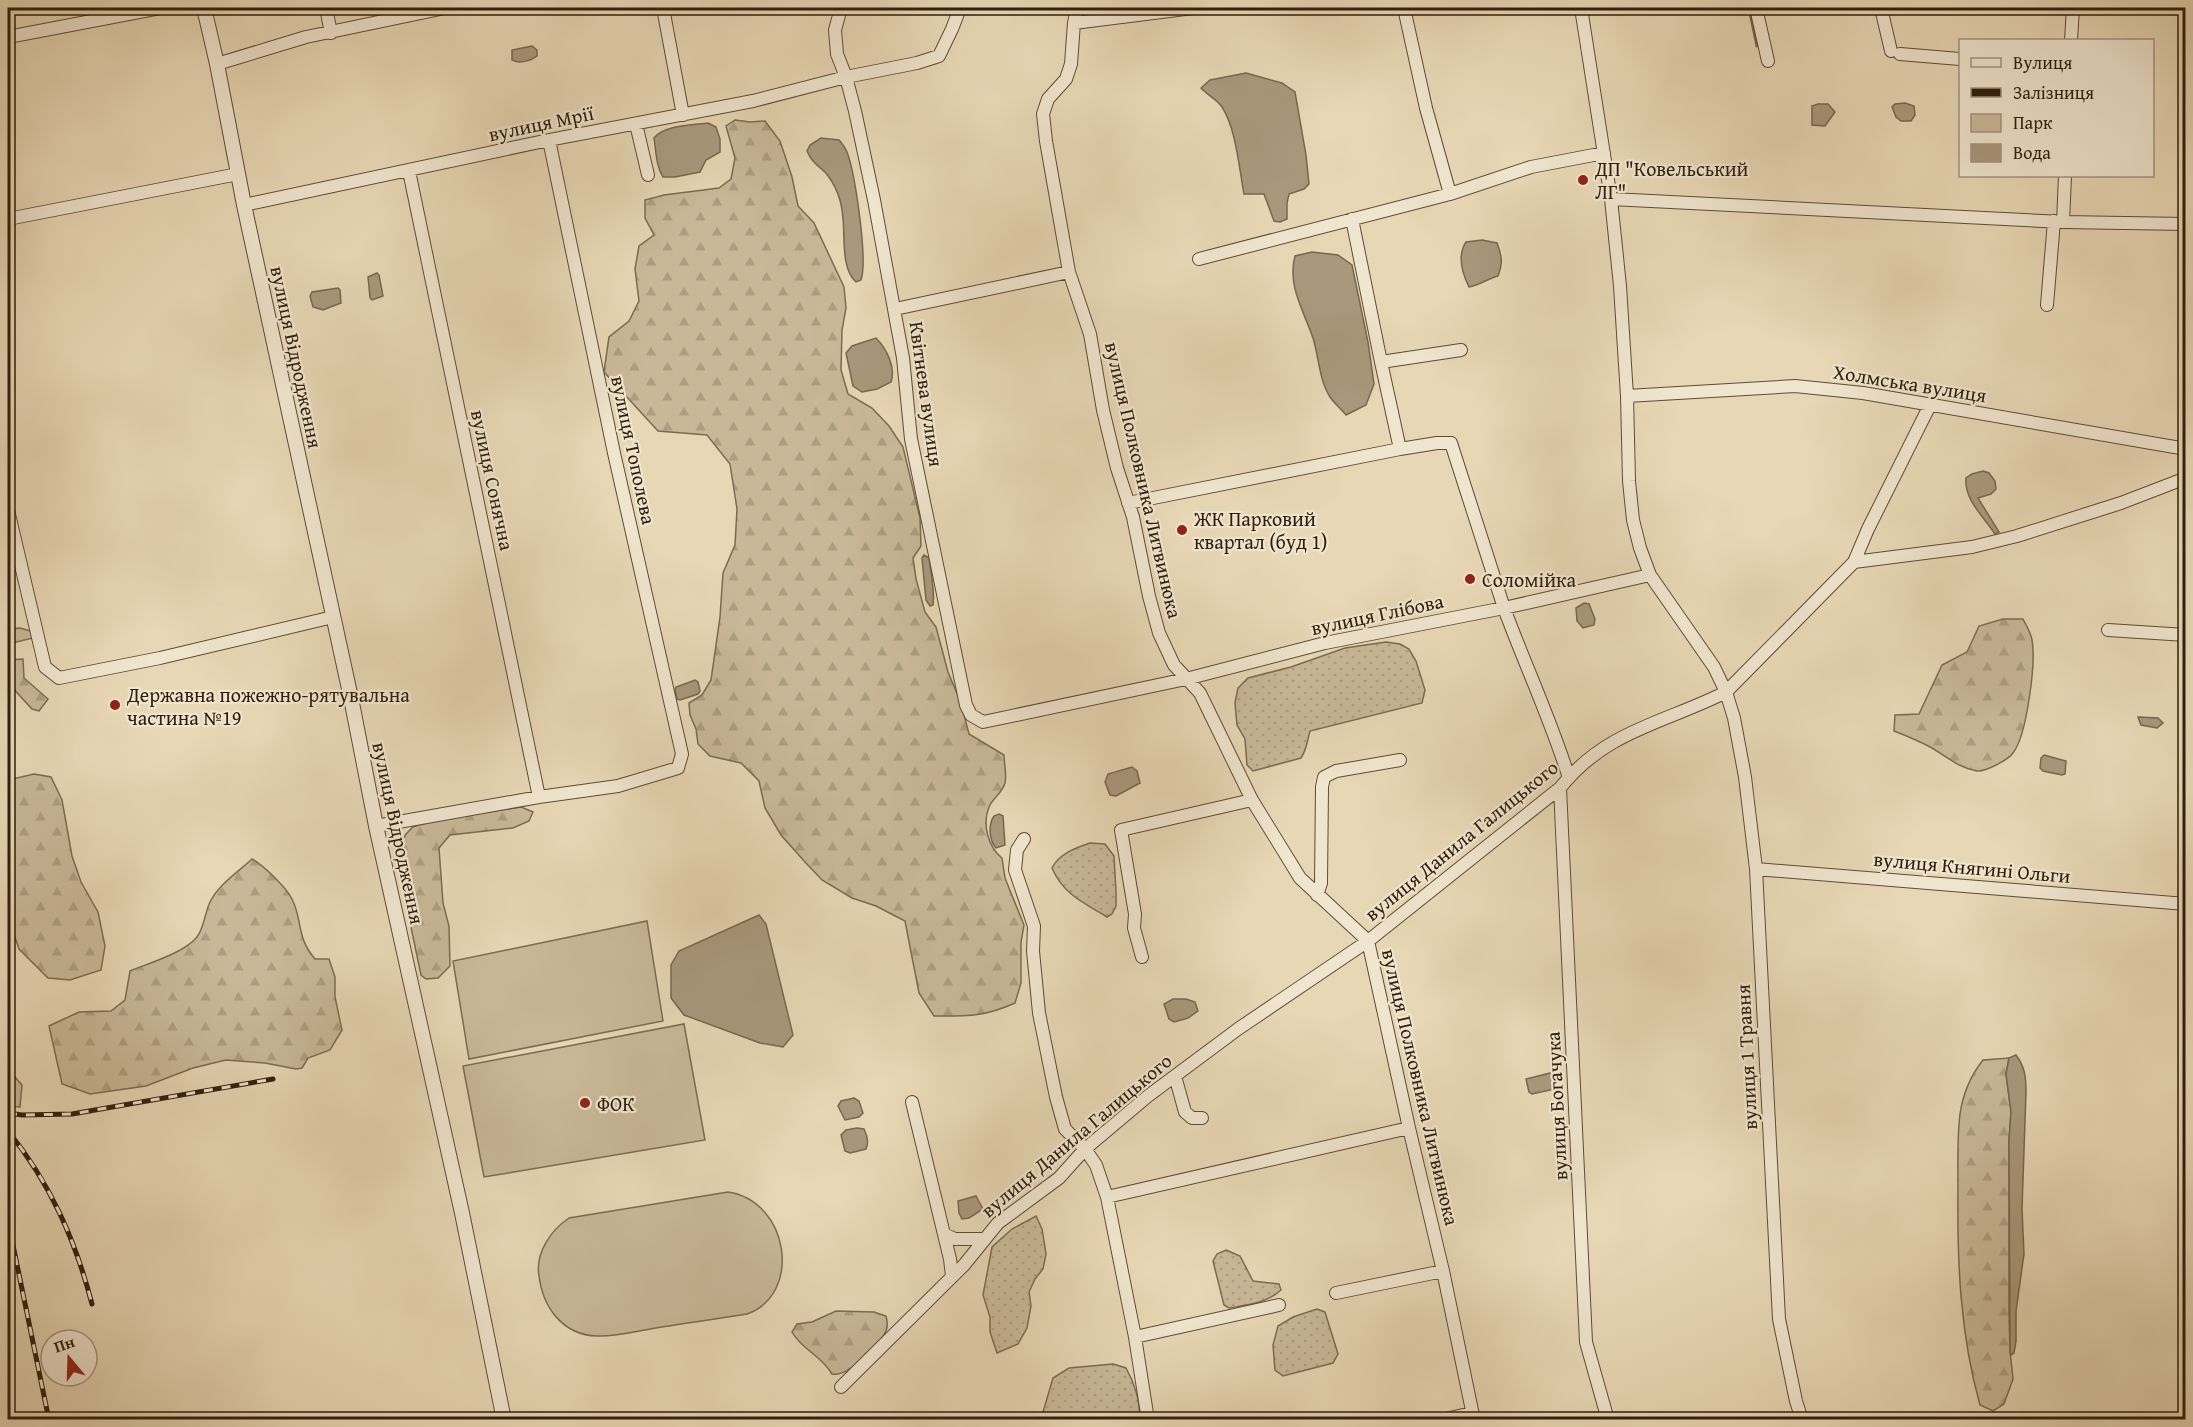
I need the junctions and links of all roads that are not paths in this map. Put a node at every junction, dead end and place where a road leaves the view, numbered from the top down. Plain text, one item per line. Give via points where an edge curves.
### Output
1 (160, 8) edge
2 (204, 8) edge
3 (326, 8) edge
4 (437, 8) edge
5 (663, 8) edge
6 (841, 8) edge
7 (960, 8) edge
8 (1077, 8) edge
9 (1187, 8) edge
10 (1404, 8) edge
11 (1581, 8) edge
12 (1756, 8) edge
13 (1881, 8) edge
14 (2073, 8) edge
15 (1074, 23) junction
16 (331, 33) junction
17 (8, 37) edge
18 (2072, 39) edge
19 (1959, 59) edge
20 (1768, 62) dead end
21 (217, 64) junction
22 (846, 77) junction
23 (683, 115) junction
24 (636, 123) junction
25 (549, 140) junction
26 (1605, 153) junction
27 (409, 171) junction
28 (238, 174) junction
29 (648, 175) dead end
30 (2065, 177) edge
31 (1450, 194) junction
32 (1611, 199) junction
33 (244, 205) junction
34 (8, 219) edge
35 (1352, 219) junction
36 (2059, 221) junction
37 (2186, 224) edge
38 (1199, 259) dead end
39 (1069, 272) junction
40 (2047, 305) dead end
41 (895, 309) junction
42 (1461, 350) dead end
43 (1380, 362) junction
44 (1627, 396) junction
45 (1930, 405) junction
46 (2186, 448) edge
47 (1400, 449) junction
48 (2186, 478) edge
49 (1128, 503) junction
50 (8, 510) edge
51 (1854, 562) junction
52 (1650, 575) junction
53 (1504, 608) junction
54 (333, 617) junction
55 (2108, 630) dead end
56 (2186, 635) edge
57 (1186, 679) junction
58 (1726, 692) junction
59 (971, 715) joint
60 (1400, 760) dead end
61 (1569, 778) junction
62 (1560, 788) junction
63 (539, 797) junction
64 (1252, 800) junction
65 (376, 826) junction
66 (1024, 838) dead end
67 (1756, 869) junction
68 (1317, 895) junction
69 (2186, 904) edge
70 (1368, 941) junction
71 (1142, 957) dead end
72 (1175, 1076) junction
73 (912, 1102) dead end
74 (1202, 1119) dead end
75 (1409, 1128) junction
76 (1085, 1149) junction
77 (1107, 1197) junction
78 (944, 1234) junction
79 (984, 1239) junction
80 (1443, 1271) junction
81 (952, 1276) junction
82 (1336, 1293) dead end
83 (1280, 1305) dead end
84 (1135, 1337) junction
85 (842, 1387) dead end
86 (1473, 1416) edge
87 (504, 1419) edge
88 (1148, 1419) edge
89 (1441, 1419) edge
90 (1608, 1419) edge
91 (1802, 1419) edge

1 - 17 street
2 - 21 street, вулиця Відродження
3 - 16 street
4 - 16 street
5 - 23 street
6 - 22 street, Квітнева вулиця via 835,30 837,54
7 - 22 street, вулиця Мрії via 939,56
8 - 15 street, вулиця Полковника Литвинюка
9 - 15 street
10 - 31 street
11 - 26 street
12 - 20 street
13 - 19 street via 1896,53
14 - 18 street
15 - 39 street, вулиця Полковника Литвинюка via 1066,79 1048,99 1043,114
16 - 21 street
21 - 28 street, вулиця Відродження
22 - 23 street, вулиця Мрії
22 - 41 street, Квітнева вулиця
23 - 24 street, вулиця Мрії
24 - 25 street, вулиця Мрії
24 - 29 street
25 - 27 street, вулиця Мрії
25 - 63 street, вулиця Тополева via 682,754 678,768 618,786
26 - 31 street via 1531,167
26 - 32 street
27 - 33 street, вулиця Мрії
27 - 63 street, вулиця Сонячна
28 - 33 street, вулиця Відродження
28 - 34 street
30 - 36 street
31 - 35 street
32 - 36 street
32 - 44 street
33 - 54 street, вулиця Відродження
35 - 38 street
35 - 43 street
36 - 37 street
36 - 40 street
39 - 41 street
39 - 49 street, вулиця Полковника Литвинюка via 1090,334 1103,410
41 - 59 street, Квітнева вулиця via 911,439
42 - 43 street
43 - 47 street
44 - 45 street, Холмська вулиця via 1795,386
44 - 52 street via 1629,482 1640,548
45 - 46 street, Холмська вулиця
45 - 51 street
47 - 49 street
47 - 53 street via 1451,443
48 - 51 street via 2121,503 1972,547
49 - 57 street, вулиця Полковника Литвинюка via 1159,633
50 - 54 street via 45,667 58,678
51 - 58 street, вулиця Данила Галицького
52 - 53 street, вулиця Глібова
52 - 58 street via 1714,667
53 - 57 street, вулиця Глібова via 1325,643
53 - 61 street
54 - 65 street, вулиця Відродження
55 - 56 street
57 - 59 street, вулиця Глібова via 982,722
57 - 64 street, вулиця Полковника Литвинюка via 1200,693
58 - 61 street, вулиця Данила Галицького via 1607,746
58 - 67 street, вулиця 1 Травня via 1743,767
60 - 68 street via 1336,771 1324,777 1321,883
61 - 62 street, вулиця Данила Галицького
62 - 70 street, вулиця Данила Галицького
62 - 90 street, вулиця Богачука via 1586,1342
63 - 65 street
64 - 68 street, вулиця Полковника Литвинюка via 1300,878
64 - 71 street via 1121,830 1134,928
65 - 87 street, вулиця Відродження
66 - 76 street via 1017,850 1015,870 1034,926 1039,1013 1065,1129
67 - 69 street, вулиця Княгині Ольги
67 - 91 street, вулиця 1 Травня via 1779,1319
68 - 70 street, вулиця Полковника Литвинюка
70 - 72 street, вулиця Данила Галицького
70 - 75 street, вулиця Полковника Литвинюка
72 - 74 street via 1185,1112
72 - 76 street, вулиця Данила Галицького
73 - 78 street
75 - 77 street
75 - 80 street, вулиця Полковника Литвинюка
76 - 77 street via 1096,1165
76 - 79 street, вулиця Данила Галицького via 1059,1178 998,1223
77 - 84 street
78 - 79 street via 955,1239
78 - 81 street
79 - 81 street, вулиця Данила Галицького
80 - 82 street
80 - 86 street, вулиця Полковника Литвинюка
81 - 85 street, вулиця Данила Галицького
83 - 84 street
84 - 88 street
86 - 89 street

